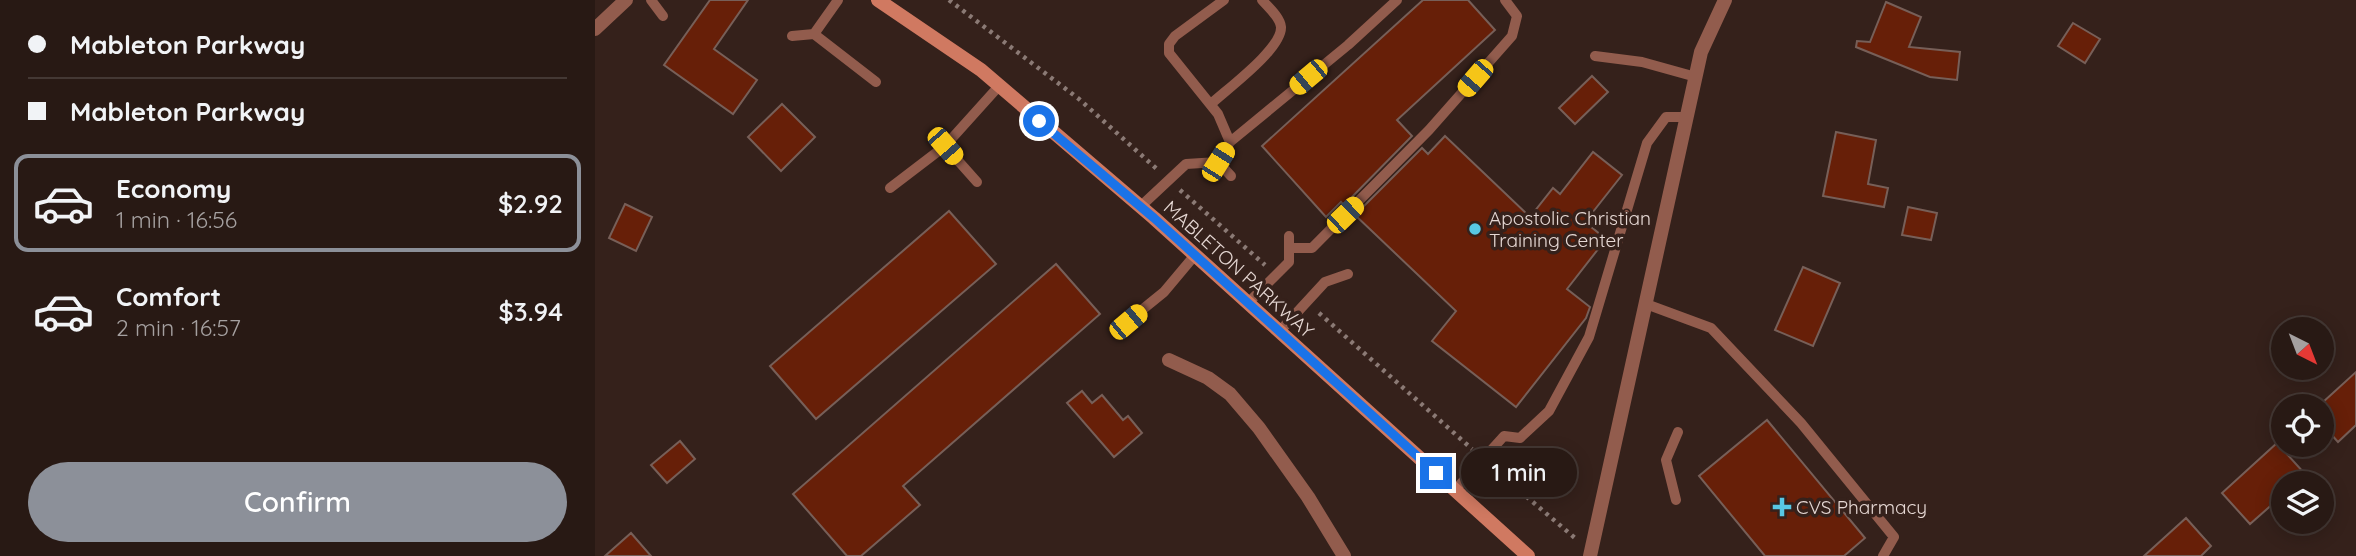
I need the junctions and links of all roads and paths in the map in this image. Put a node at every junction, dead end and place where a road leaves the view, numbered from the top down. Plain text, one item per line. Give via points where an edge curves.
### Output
1 (626, 0) edge
2 (651, 0) edge
3 (838, 0) edge
4 (879, 0) edge
5 (1224, 0) edge
6 (1262, 0) edge
7 (1397, 0) edge
8 (1505, 0) edge
9 (1725, 0) edge
10 (663, 16) dead end
11 (595, 29) edge
12 (814, 34) junction
13 (792, 36) dead end
14 (1595, 56) dead end
15 (1696, 77) junction
16 (876, 82) dead end
17 (999, 86) junction
18 (1211, 104) junction
19 (1687, 117) junction
20 (1230, 142) junction
21 (945, 146) junction
22 (1218, 162) junction
23 (1231, 176) dead end
24 (977, 183) dead end
25 (890, 188) dead end
26 (1140, 207) junction
27 (1289, 236) dead end
28 (1289, 248) junction
29 (1195, 255) junction
30 (1348, 274) dead end
31 (1248, 303) junction
32 (1646, 304) junction
33 (1128, 322) dead end
34 (1279, 332) junction
35 (1169, 360) dead end
36 (1678, 432) dead end
37 (1455, 490) junction
38 (1676, 500) dead end
39 (1344, 556) edge
40 (1528, 556) edge
41 (1590, 556) edge
42 (1883, 556) edge

1 - 11 street
2 - 10 lane
3 - 12 lane
4 - 17 main road, MABLETON PARKWAY
5 - 18 lane via 1169,44 1173,61
6 - 18 lane via 1279,19 1280,37
7 - 20 lane
8 - 28 lane via 1517,16 1512,36 1429,130 1312,248
9 - 15 street
12 - 13 lane
12 - 16 lane
14 - 15 lane via 1642,62
15 - 19 street
17 - 21 lane
17 - 26 main road, MABLETON PARKWAY
18 - 20 lane
19 - 32 street
19 - 37 lane via 1666,117 1647,143 1589,337 1549,411 1520,438 1504,436
20 - 22 lane
21 - 24 lane
21 - 25 lane
22 - 23 lane
22 - 26 lane via 1187,164
26 - 29 main road, MABLETON PARKWAY
27 - 28 lane
28 - 31 lane via 1289,262
29 - 31 main road, MABLETON PARKWAY
29 - 33 lane via 1164,292
30 - 34 lane via 1325,282
31 - 34 main road, MABLETON PARKWAY
32 - 41 street
32 - 42 lane via 1711,328 1801,423 1894,537
34 - 37 main road, MABLETON PARKWAY
35 - 39 street via 1230,394 1308,497
36 - 38 lane via 1666,460
37 - 40 main road, MABLETON PARKWAY

